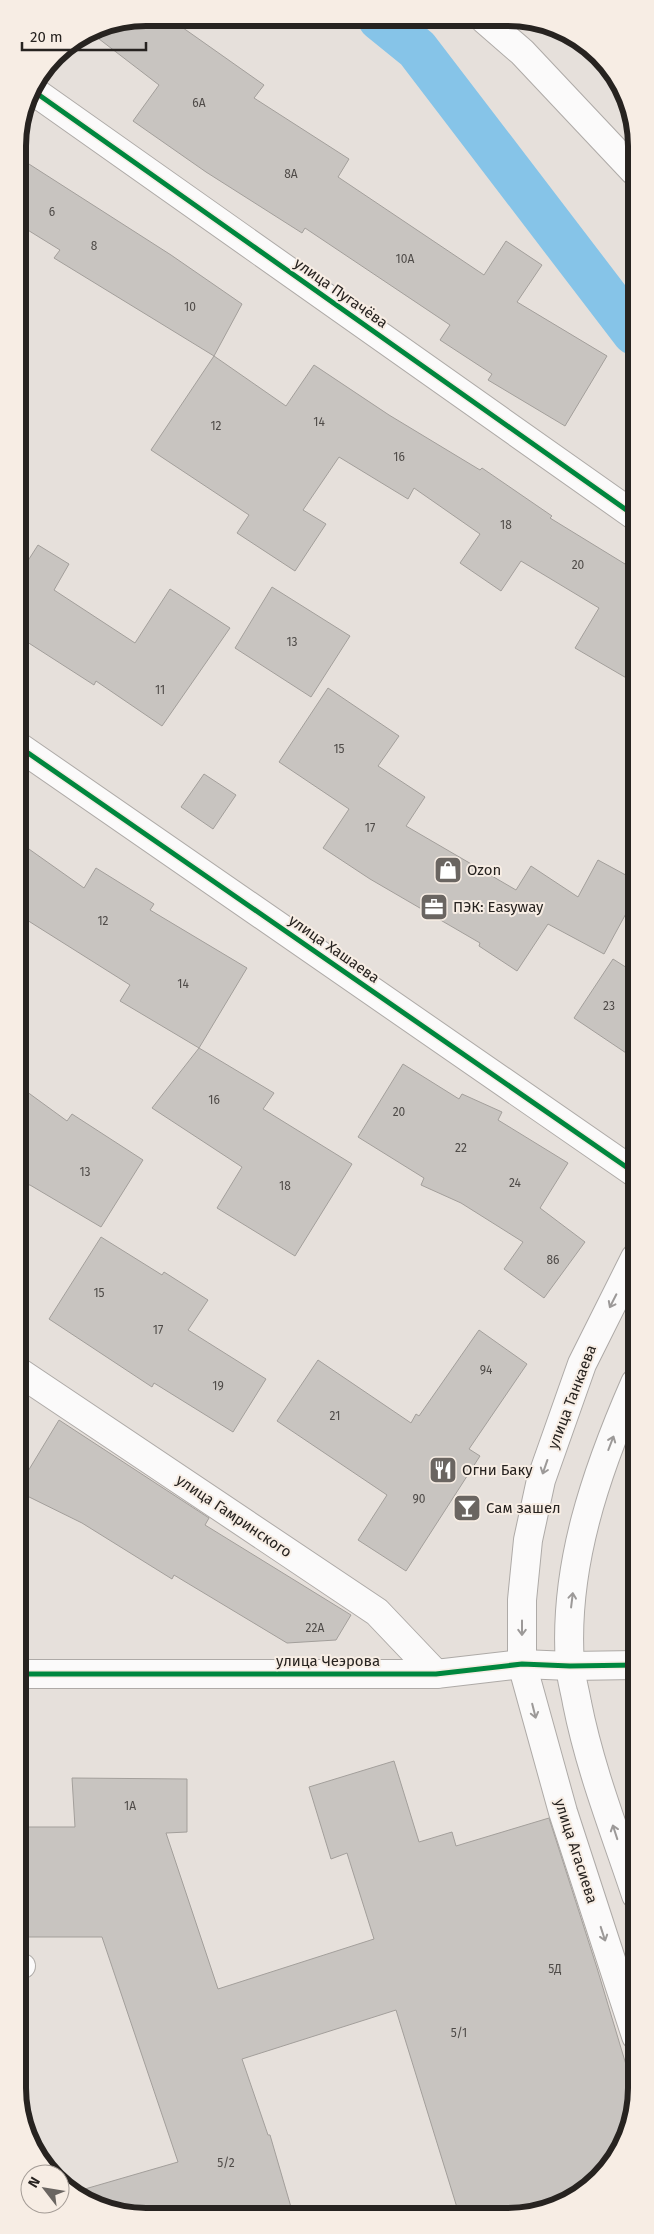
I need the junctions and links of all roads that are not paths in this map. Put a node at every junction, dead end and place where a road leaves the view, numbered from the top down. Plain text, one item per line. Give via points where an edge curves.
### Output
1 (492, 26) edge
2 (38, 94) edge
3 (628, 165) edge
4 (628, 512) edge
5 (27, 752) edge
6 (627, 1168) edge
7 (627, 1273) edge
8 (26, 1377) edge
9 (627, 1405) edge
10 (522, 1664) junction
11 (627, 1665) edge
12 (570, 1666) junction
13 (26, 1674) edge
14 (436, 1674) junction
15 (627, 1869) edge
16 (627, 2009) edge

1 - 3 street via 522,52
2 - 4 street, улица Пугачёва
5 - 6 street, улица Хашаева
7 -> 10 street, улица Танкаева via 582,1364 541,1480 528,1540 522,1600
8 - 14 street, улица Гамринского via 377,1612
12 -> 9 street via 571,1606 585,1522 591,1496
10 - 12 street, улица Чеэрова
10 - 14 street, улица Чеэрова
10 -> 16 street, улица Агасиева via 563,1812
11 - 12 street, улица Чеэрова
15 -> 12 street via 584,1741
13 - 14 street, улица Чеэрова

